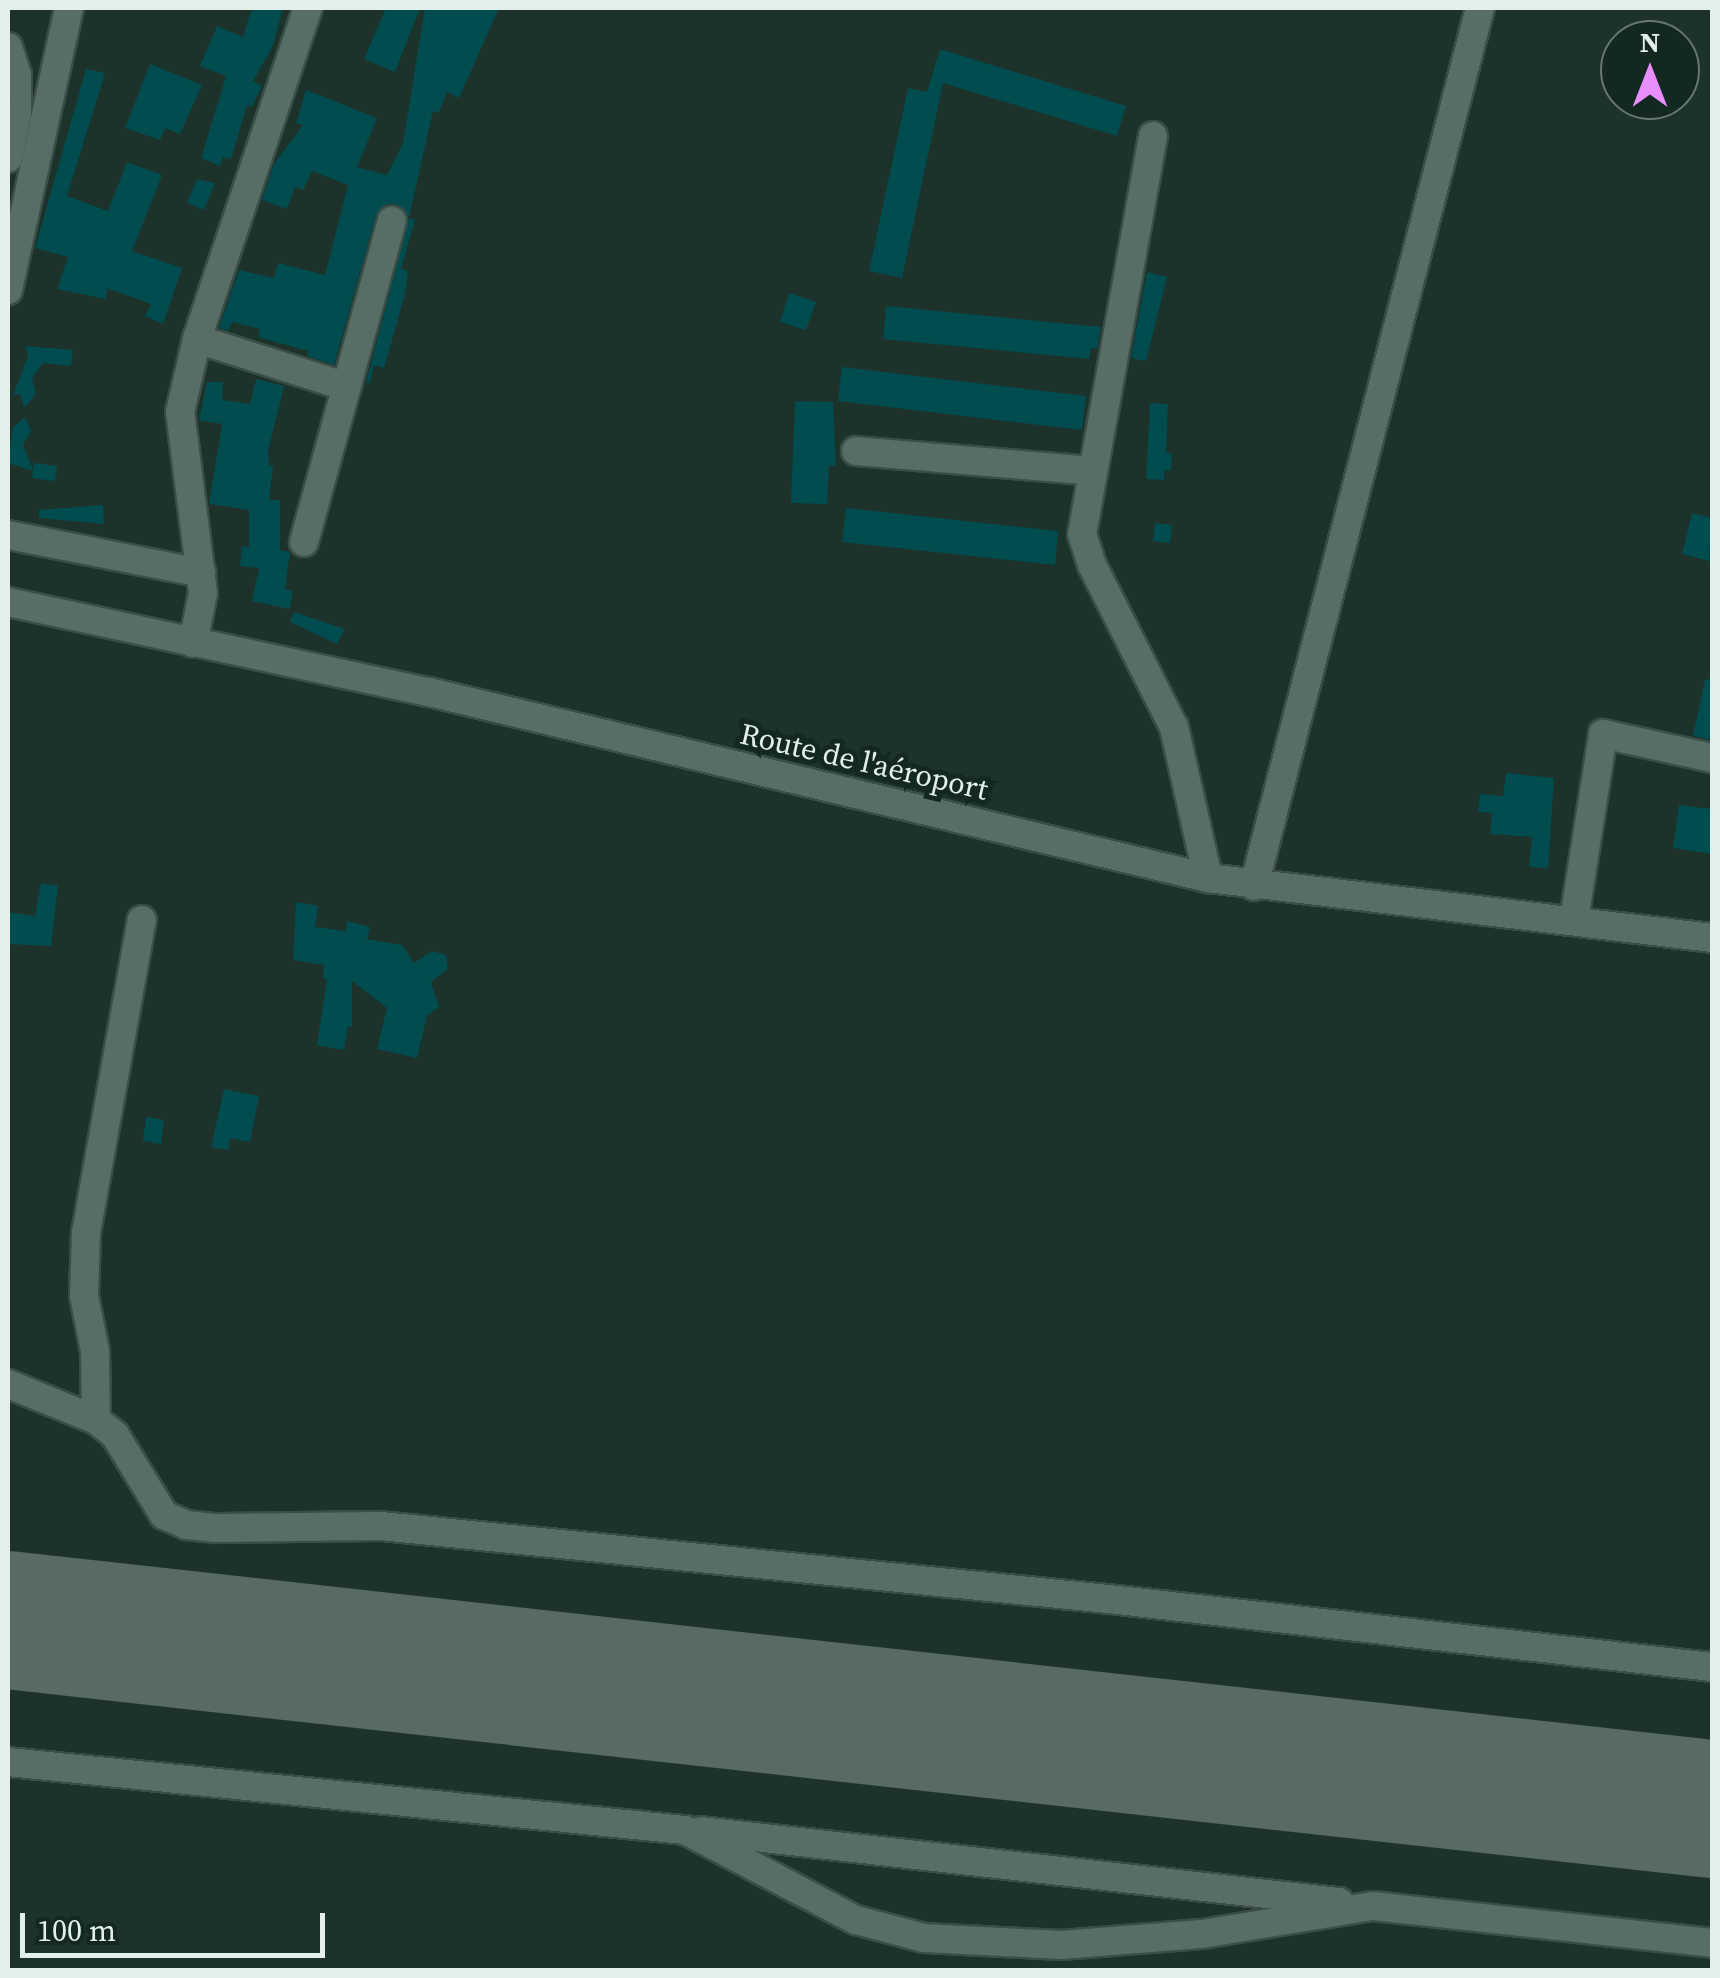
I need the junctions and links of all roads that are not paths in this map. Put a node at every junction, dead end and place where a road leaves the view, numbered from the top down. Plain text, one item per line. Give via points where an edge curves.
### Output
1 (69, 8) edge
2 (308, 8) edge
3 (1480, 8) edge
4 (8, 47) edge
5 (1153, 136) dead end
6 (8, 158) edge
7 (392, 221) dead end
8 (8, 290) edge
9 (197, 340) junction
10 (346, 387) junction
11 (856, 451) dead end
12 (1093, 471) junction
13 (8, 535) edge
14 (304, 542) dead end
15 (201, 573) junction
16 (8, 602) edge
17 (192, 643) junction
18 (1712, 758) edge
19 (1208, 878) junction
20 (1254, 886) junction
21 (142, 920) dead end
22 (1574, 920) junction
23 (1712, 938) edge
24 (8, 1384) edge
25 (96, 1420) junction
26 (1712, 1667) edge
27 (8, 1762) edge
28 (685, 1830) junction
29 (1373, 1906) junction
30 (1712, 1943) edge

1 - 8 street
2 - 9 street
3 - 20 street
4 - 6 street via 17,75 17,114
5 - 12 street
7 - 10 street
9 - 10 street
9 - 15 street via 180,412
10 - 14 street
11 - 12 street
12 - 19 street via 1082,534 1174,727
13 - 15 street
15 - 17 street
16 - 17 street, Route de l'aéroport
17 - 19 street, Route de l'aéroport via 377,680
18 - 22 street via 1603,734
19 - 20 street, Route de l'aéroport
20 - 22 street, Route de l'aéroport
21 - 25 street via 86,1233 84,1296 95,1351
22 - 23 street, Route de l'aéroport
24 - 25 street
25 - 26 street via 115,1435 164,1515 186,1525 381,1526
27 - 28 street
28 - 29 street
28 - 29 street via 856,1920 924,1938 1061,1945 1202,1934
29 - 30 street

